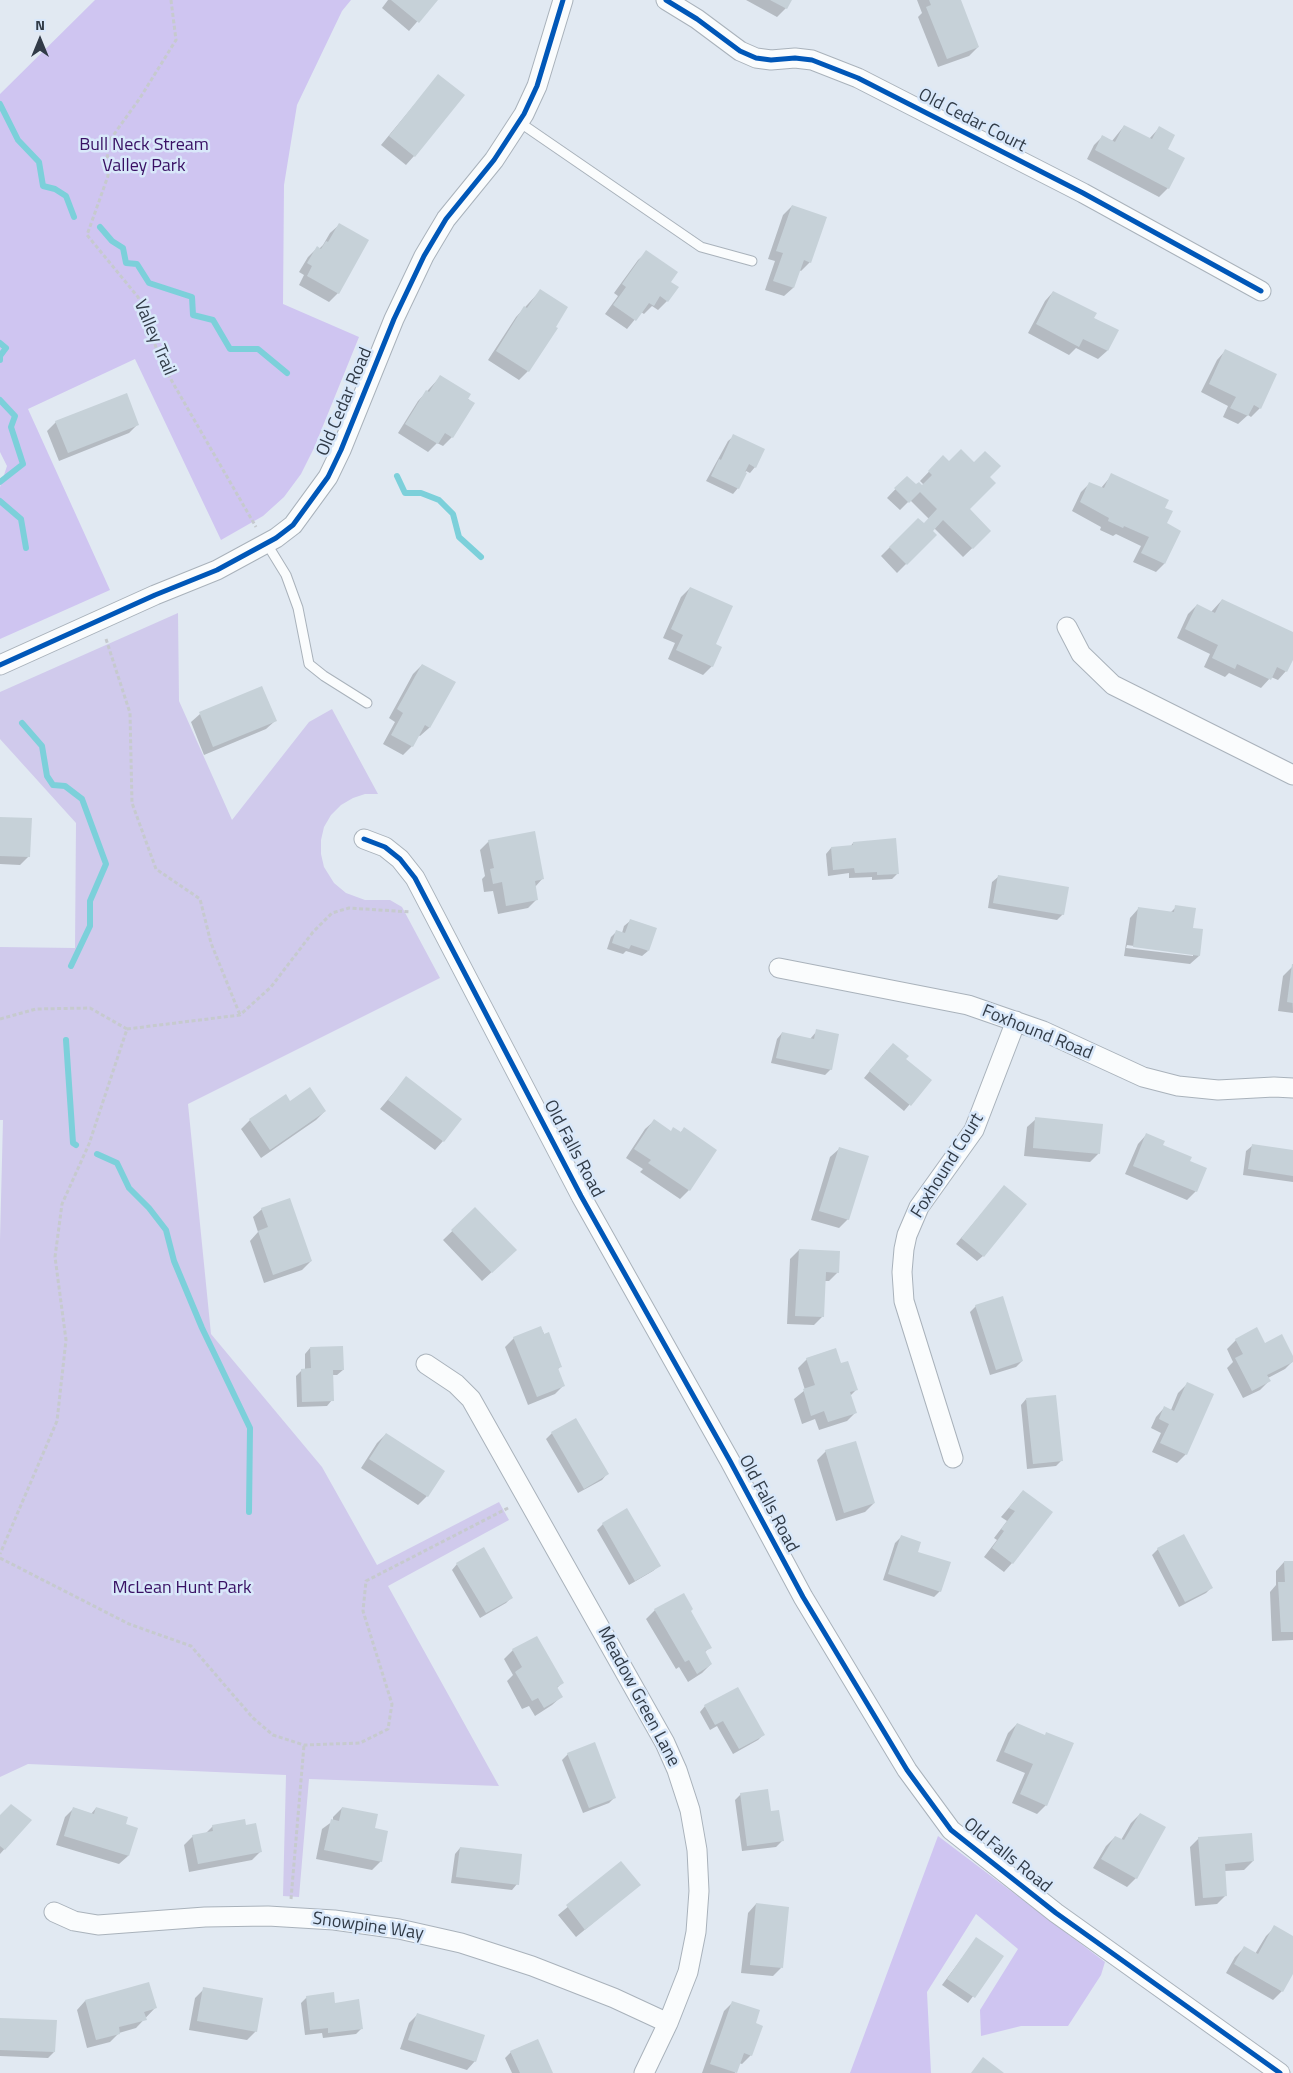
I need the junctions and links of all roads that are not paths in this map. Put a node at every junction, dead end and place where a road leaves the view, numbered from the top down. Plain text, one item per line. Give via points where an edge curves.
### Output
1 (563, 0) edge
2 (666, 0) edge
3 (520, 122) junction
4 (752, 261) dead end
5 (1261, 292) dead end
6 (267, 544) junction
7 (1067, 627) dead end
8 (0, 665) edge
9 (368, 703) dead end
10 (1293, 775) edge
11 (364, 839) dead end
12 (779, 968) dead end
13 (1016, 1021) junction
14 (1293, 1088) edge
15 (426, 1364) dead end
16 (953, 1458) dead end
17 (54, 1912) dead end
18 (668, 2023) junction
19 (644, 2073) edge
20 (1280, 2073) edge

1 - 3 street, Old Cedar Road via 537,86
2 - 5 street, Old Cedar Court via 740,51 756,58 812,60 858,78 1083,193
3 - 4 lane via 701,247
3 - 6 street, Old Cedar Road via 446,219 424,256 328,477 292,525
6 - 8 street, Old Cedar Road via 217,570
6 - 9 lane via 286,575 298,608 309,664
7 - 10 street via 1081,654 1113,685
11 - 20 street, Old Falls Road via 385,847 415,878 581,1196 803,1597 907,1770 952,1830 1056,1913
12 - 13 street, Foxhound Road via 936,998
13 - 14 street, Foxhound Road via 1120,1068 1178,1086 1218,1090
13 - 16 street, Foxhound Court via 974,1130 919,1207 904,1250 904,1301
15 - 18 street, Meadow Green Lane via 456,1384 471,1399 665,1743 677,1770 690,1810 699,1890 696,1932 688,1972
17 - 18 street, Snowpine Way via 74,1921 98,1925 205,1917 289,1917 399,1929 461,1943 541,1970
18 - 19 street, Meadow Green Lane

